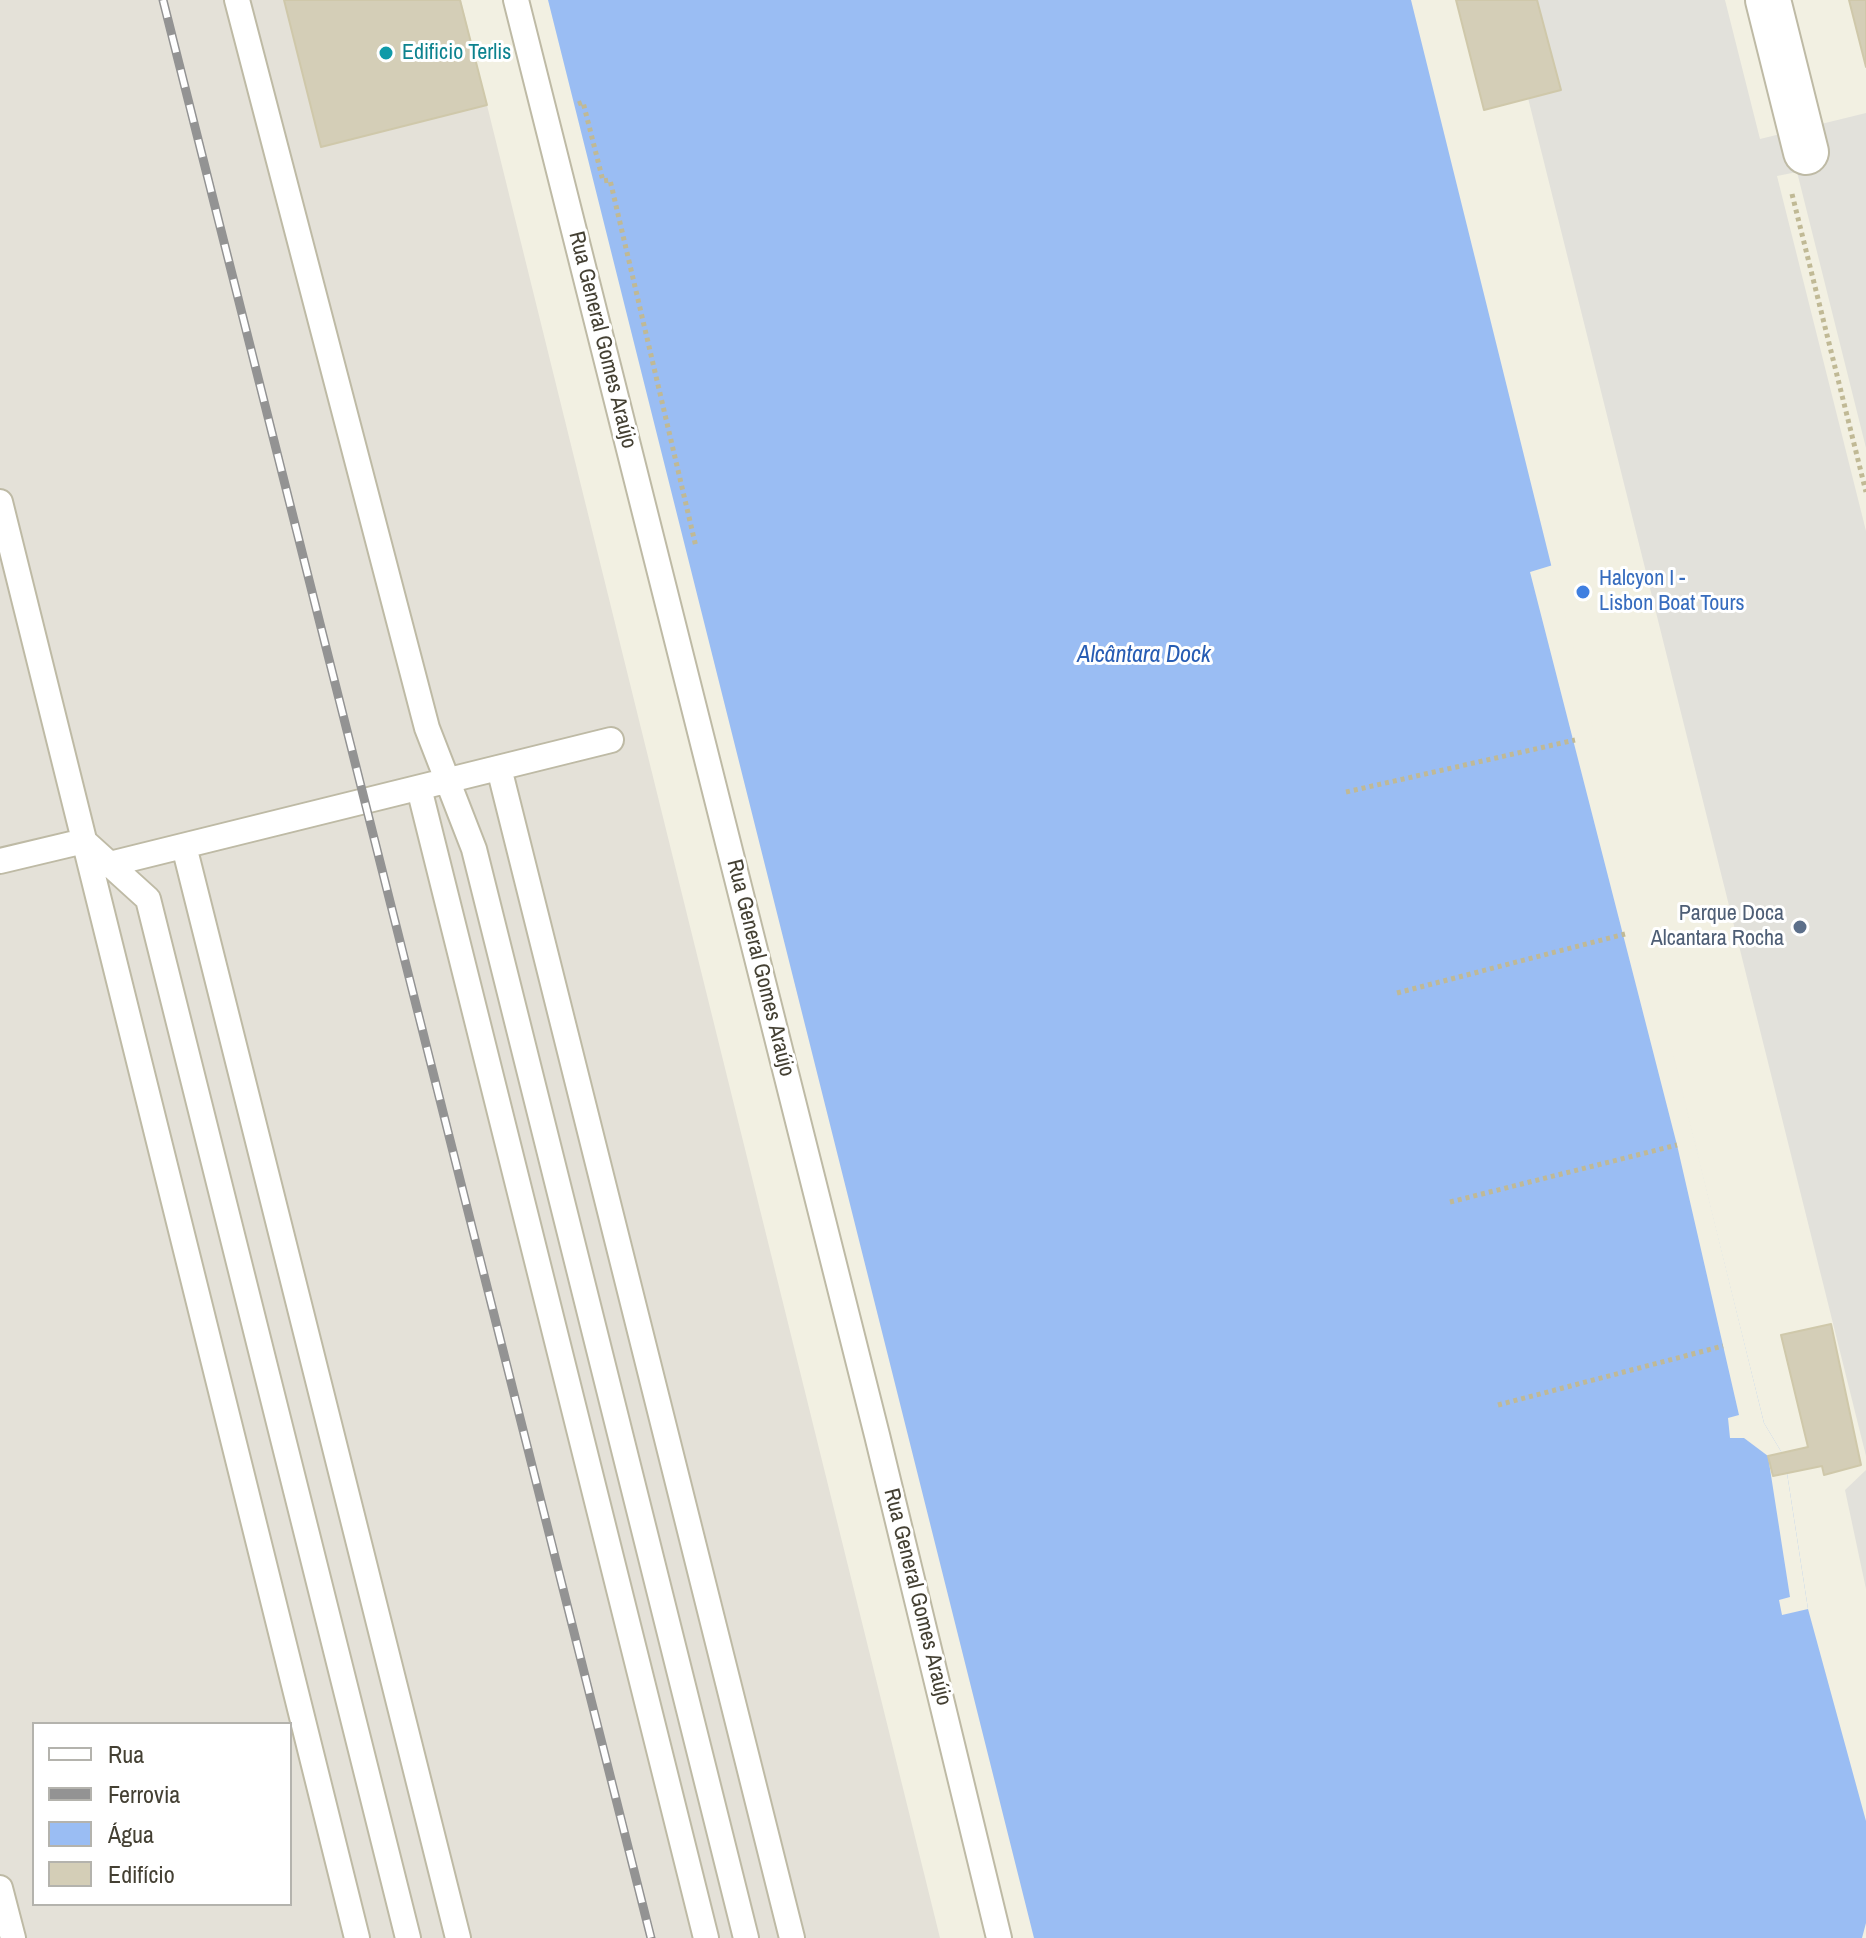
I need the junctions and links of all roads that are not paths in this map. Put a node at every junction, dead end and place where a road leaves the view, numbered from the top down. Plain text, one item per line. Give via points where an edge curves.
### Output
1 (237, 0) edge
2 (516, 0) edge
3 (1768, 0) edge
4 (1798, 170) road end
5 (0, 502) edge
6 (611, 740) dead end
7 (499, 768) junction
8 (449, 781) junction
9 (419, 788) junction
10 (84, 841) junction
11 (184, 846) junction
12 (0, 861) edge
13 (110, 864) junction
14 (0, 1888) edge
15 (13, 1938) edge
16 (357, 1938) edge
17 (408, 1938) edge
18 (458, 1938) edge
19 (706, 1938) edge
20 (746, 1938) edge
21 (792, 1938) edge
22 (999, 1938) edge

1 - 8 lane via 427,728
2 - 22 lane, Rua General Gomes Araújo
3 - 4 street
5 - 10 lane
6 - 7 lane
7 - 8 lane
7 - 21 lane
8 - 9 lane
8 - 20 lane via 474,849
9 - 11 lane
9 - 19 lane
10 - 12 lane
10 - 13 lane
10 - 16 lane
11 - 13 lane
11 - 18 lane
13 - 17 lane via 148,899
14 - 15 lane

